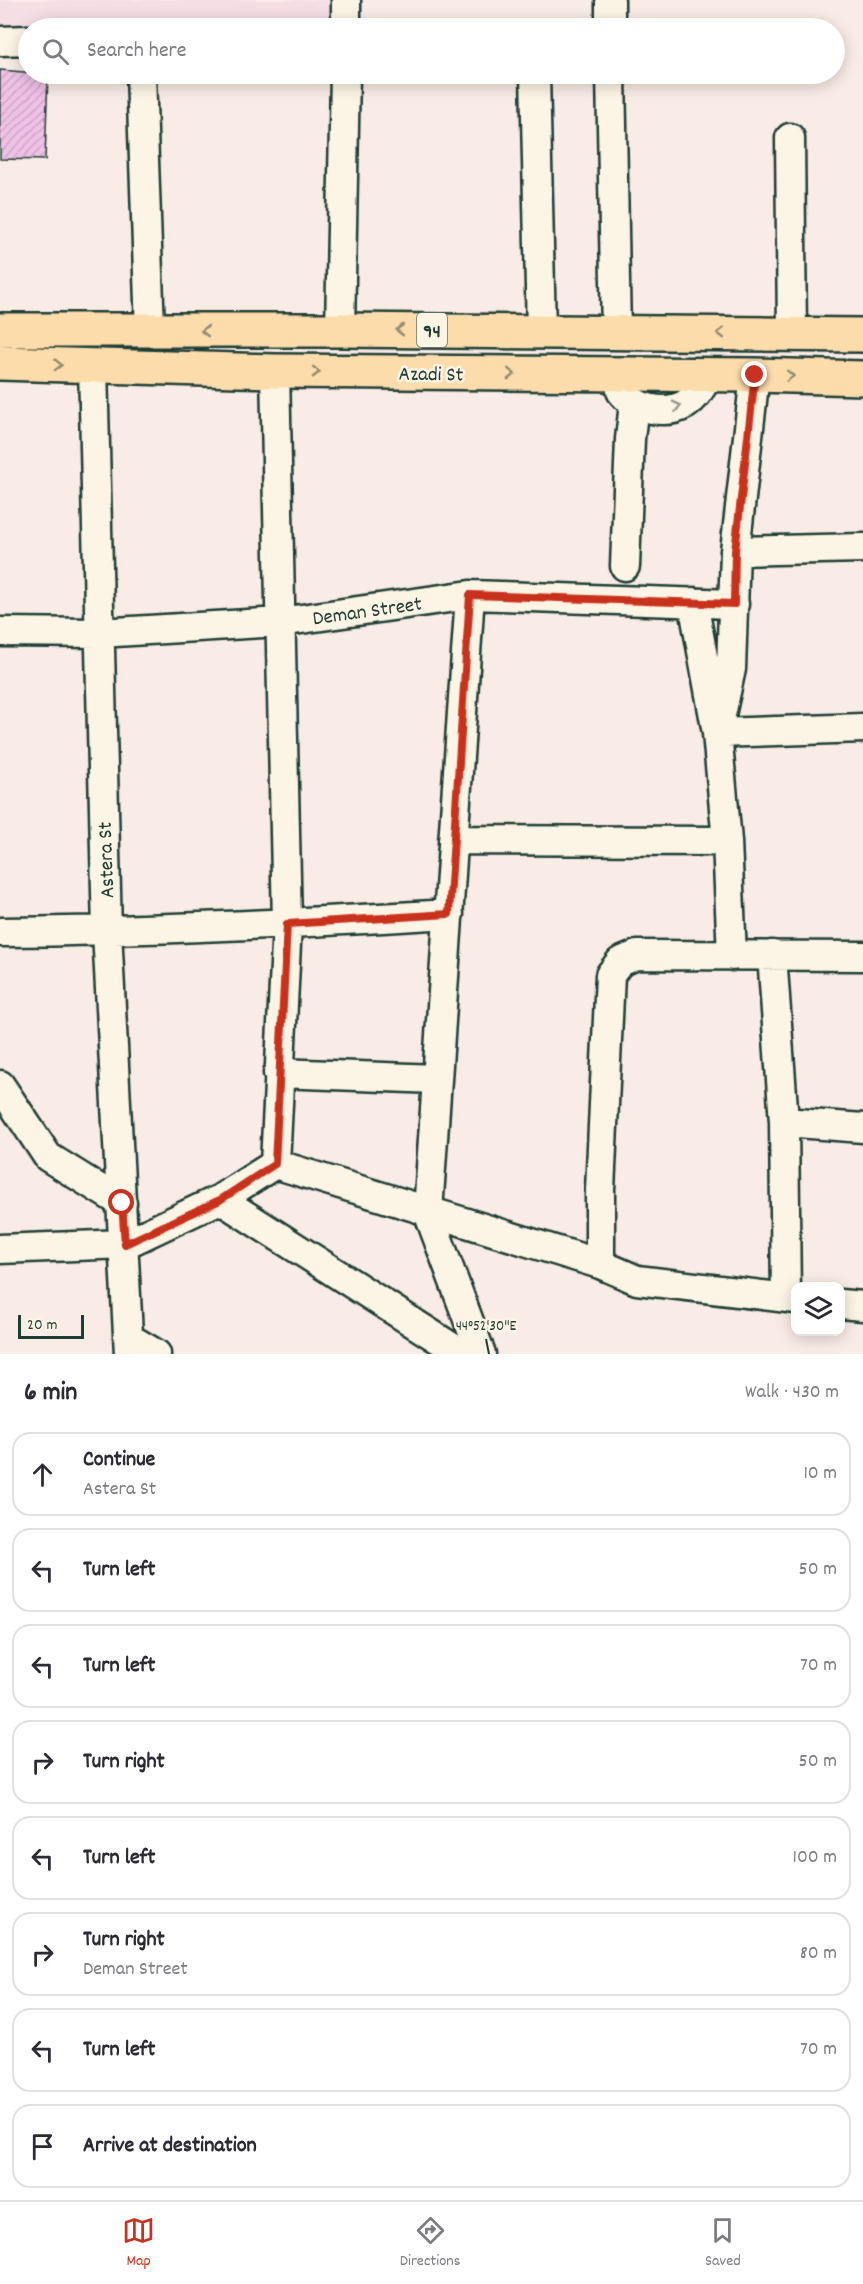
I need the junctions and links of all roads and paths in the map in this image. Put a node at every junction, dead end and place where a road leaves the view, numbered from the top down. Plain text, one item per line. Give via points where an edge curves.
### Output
1 (346, 0) edge
2 (610, 0) edge
3 (346, 18) edge
4 (610, 18) edge
5 (18, 40) edge
6 (0, 41) edge
7 (141, 84) edge
8 (345, 84) edge
9 (535, 84) edge
10 (610, 84) edge
11 (790, 138) dead end
12 (0, 330) edge
13 (340, 330) junction
14 (150, 331) junction
15 (541, 331) junction
16 (616, 333) junction
17 (792, 334) junction
18 (863, 335) edge
19 (0, 363) edge
20 (93, 366) junction
21 (275, 372) junction
22 (710, 374) junction
23 (615, 375) junction
24 (755, 375) junction
25 (863, 378) edge
26 (634, 403) junction
27 (863, 548) edge
28 (735, 551) junction
29 (625, 566) dead end
30 (470, 595) junction
31 (693, 602) junction
32 (734, 604) junction
33 (280, 622) junction
34 (0, 632) edge
35 (99, 633) junction
36 (863, 728) edge
37 (717, 733) junction
38 (453, 840) junction
39 (727, 841) junction
40 (449, 914) junction
41 (287, 924) junction
42 (107, 931) junction
43 (0, 932) edge
44 (732, 956) junction
45 (772, 956) junction
46 (863, 956) edge
47 (278, 1073) junction
48 (437, 1079) junction
49 (0, 1084) edge
50 (784, 1122) junction
51 (863, 1128) edge
52 (275, 1164) junction
53 (220, 1200) junction
54 (122, 1203) junction
55 (428, 1212) junction
56 (125, 1244) junction
57 (0, 1249) edge
58 (600, 1264) junction
59 (791, 1298) edge
60 (845, 1304) edge
61 (863, 1306) edge
62 (129, 1346) edge
63 (156, 1354) edge
64 (462, 1354) edge
65 (481, 1354) edge

1 - 3 street
2 - 4 street
5 - 6 street
7 - 14 street
8 - 13 street
9 - 15 street
10 - 16 street
11 - 17 street
12 - 14 highway, Azadi St / 94
13 -> 14 highway, Azadi St / 94
15 -> 13 highway, Azadi St / 94
15 - 16 highway, Azadi St / 94
17 -> 16 highway, Azadi St / 94
17 - 18 highway, Azadi St / 94
19 -> 20 highway, Azadi St
20 - 21 highway, Azadi St
20 - 35 street, Astera St
21 -> 23 highway, Azadi St
21 - 33 street
22 - 23 highway, Azadi St
22 - 24 highway, Azadi St
26 -> 22 street via 664,409 684,405
23 - 26 street via 622,393
24 -> 25 highway, Azadi St
24 - 28 street
26 - 29 street
27 - 28 street
28 - 32 street
30 - 31 street, Deman Street
30 - 33 street, Deman Street
30 - 38 street
31 - 32 street, Deman Street
31 - 37 street
32 - 37 street via 731,669
33 - 35 street, Deman Street
33 - 41 street
34 - 35 street, Deman Street
35 - 42 street, Astera St
36 - 37 street
37 - 39 street
38 - 39 street
38 - 40 street
39 - 44 street
40 - 41 street
40 - 48 street
41 - 42 street
41 - 47 street
42 - 43 street
42 - 54 street, Astera St
44 - 45 street
44 - 58 street via 637,955 621,962 610,975
45 - 46 street
45 - 50 street
47 - 48 street
47 - 52 street
48 - 55 street
49 - 54 street via 48,1157
50 - 51 street
50 - 59 street
52 - 53 street
52 - 55 street
53 - 56 street
53 - 64 street
54 - 56 street, Astera St
55 - 58 street
55 - 65 street
56 - 57 street
56 - 62 street, Astera St
58 - 59 street via 637,1280
60 - 61 street
62 - 63 street

